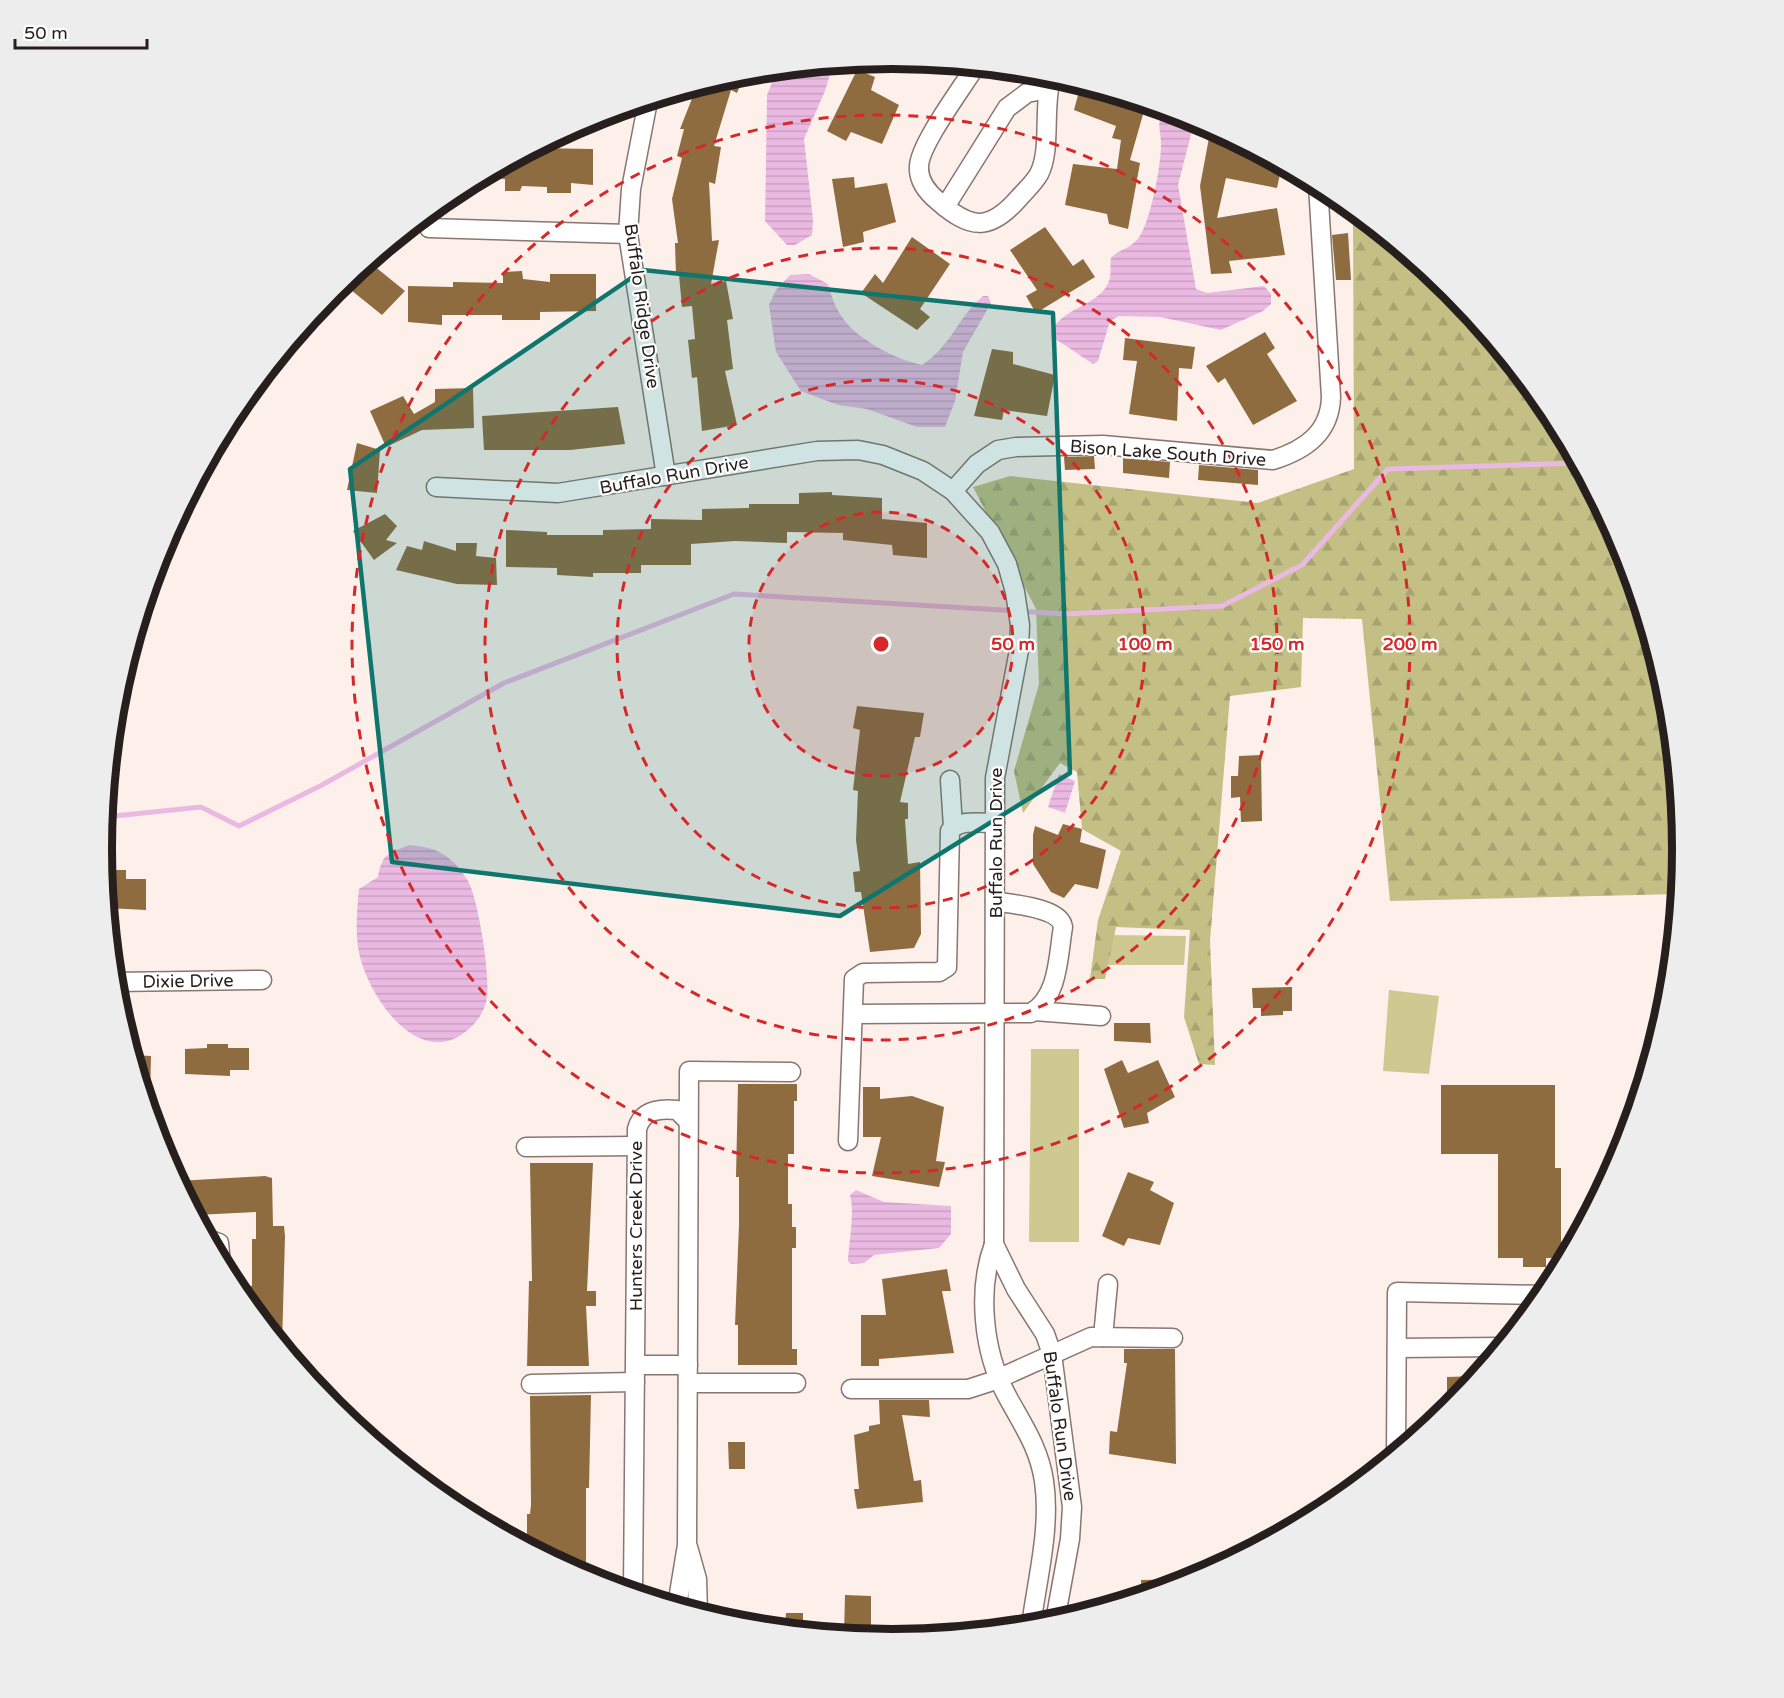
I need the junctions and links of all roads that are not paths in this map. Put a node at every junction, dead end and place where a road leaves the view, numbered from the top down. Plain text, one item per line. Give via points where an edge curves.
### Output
1 (971, 74) edge
2 (1045, 84) edge
3 (1050, 85) edge
4 (647, 108) edge
5 (1319, 196) edge
6 (945, 207) junction
7 (429, 228) dead end
8 (628, 234) junction
9 (666, 476) junction
10 (436, 488) dead end
11 (953, 491) junction
12 (950, 780) dead end
13 (995, 823) junction
14 (953, 827) junction
15 (995, 901) junction
16 (262, 980) dead end
17 (124, 982) edge
18 (1034, 1011) junction
19 (853, 1014) junction
20 (995, 1014) junction
21 (1101, 1016) dead end
22 (791, 1072) dead end
23 (688, 1121) junction
24 (848, 1141) dead end
25 (636, 1146) junction
26 (526, 1147) dead end
27 (994, 1244) junction
28 (1108, 1284) dead end
29 (1533, 1293) edge
30 (1103, 1337) junction
31 (1173, 1338) dead end
32 (1491, 1347) edge
33 (1397, 1348) junction
34 (1052, 1354) junction
35 (688, 1365) junction
36 (636, 1374) junction
37 (999, 1379) junction
38 (688, 1383) junction
39 (796, 1383) dead end
40 (531, 1384) dead end
41 (851, 1389) dead end
42 (1396, 1443) edge
43 (687, 1545) junction
44 (633, 1585) edge
45 (678, 1598) edge
46 (698, 1604) edge
47 (1057, 1611) edge
48 (1032, 1616) edge

1 - 6 street via 920,163 923,184
2 - 6 street via 1007,108
3 - 6 street via 1039,175 1005,214 985,223 969,222
4 - 8 street, Buffalo Ridge Drive via 631,189
5 - 11 street, Bison Lake South Drive via 1331,404 1322,428 1310,443 1290,456 1273,460 1103,445 1007,448 977,464
7 - 8 street
8 - 9 street, Buffalo Ridge Drive
9 - 10 street, Buffalo Run Drive via 558,493
9 - 11 street, Buffalo Run Drive via 817,451 858,450 903,462
11 - 13 street, Buffalo Run Drive via 980,519 998,547 1013,585 1019,616 1017,666 996,764
12 - 14 street
13 - 14 street
13 - 15 street, Buffalo Run Drive
14 - 19 street via 949,837 947,967 939,972 858,974 853,982
15 - 18 street via 1052,912 1062,921 1051,990 1043,1005
15 - 20 street, Buffalo Run Drive
16 - 17 street, Dixie Drive
18 - 20 street
18 - 21 street
19 - 20 street
19 - 24 street
20 - 27 street, Buffalo Run Drive
22 - 23 street via 689,1071
23 - 25 street, Hunters Creek Drive via 676,1110 649,1112 638,1124
23 - 35 street
25 - 26 street
25 - 36 street, Hunters Creek Drive
27 - 34 street, Buffalo Run Drive
27 - 37 street, Buffalo Run Drive via 985,1268 986,1323
28 - 30 street
29 - 33 street via 1397,1292
30 - 31 street
30 - 34 street via 1091,1337
32 - 33 street
33 - 42 street
34 - 37 street
34 - 47 street, Buffalo Run Drive via 1072,1507
35 - 36 street
35 - 38 street
36 - 40 street
36 - 44 street, Hunters Creek Drive
37 - 41 street via 968,1389
37 - 48 street, Buffalo Run Drive via 1037,1450 1044,1481 1046,1520
38 - 39 street
38 - 43 street
43 - 45 street
43 - 46 street via 697,1579

